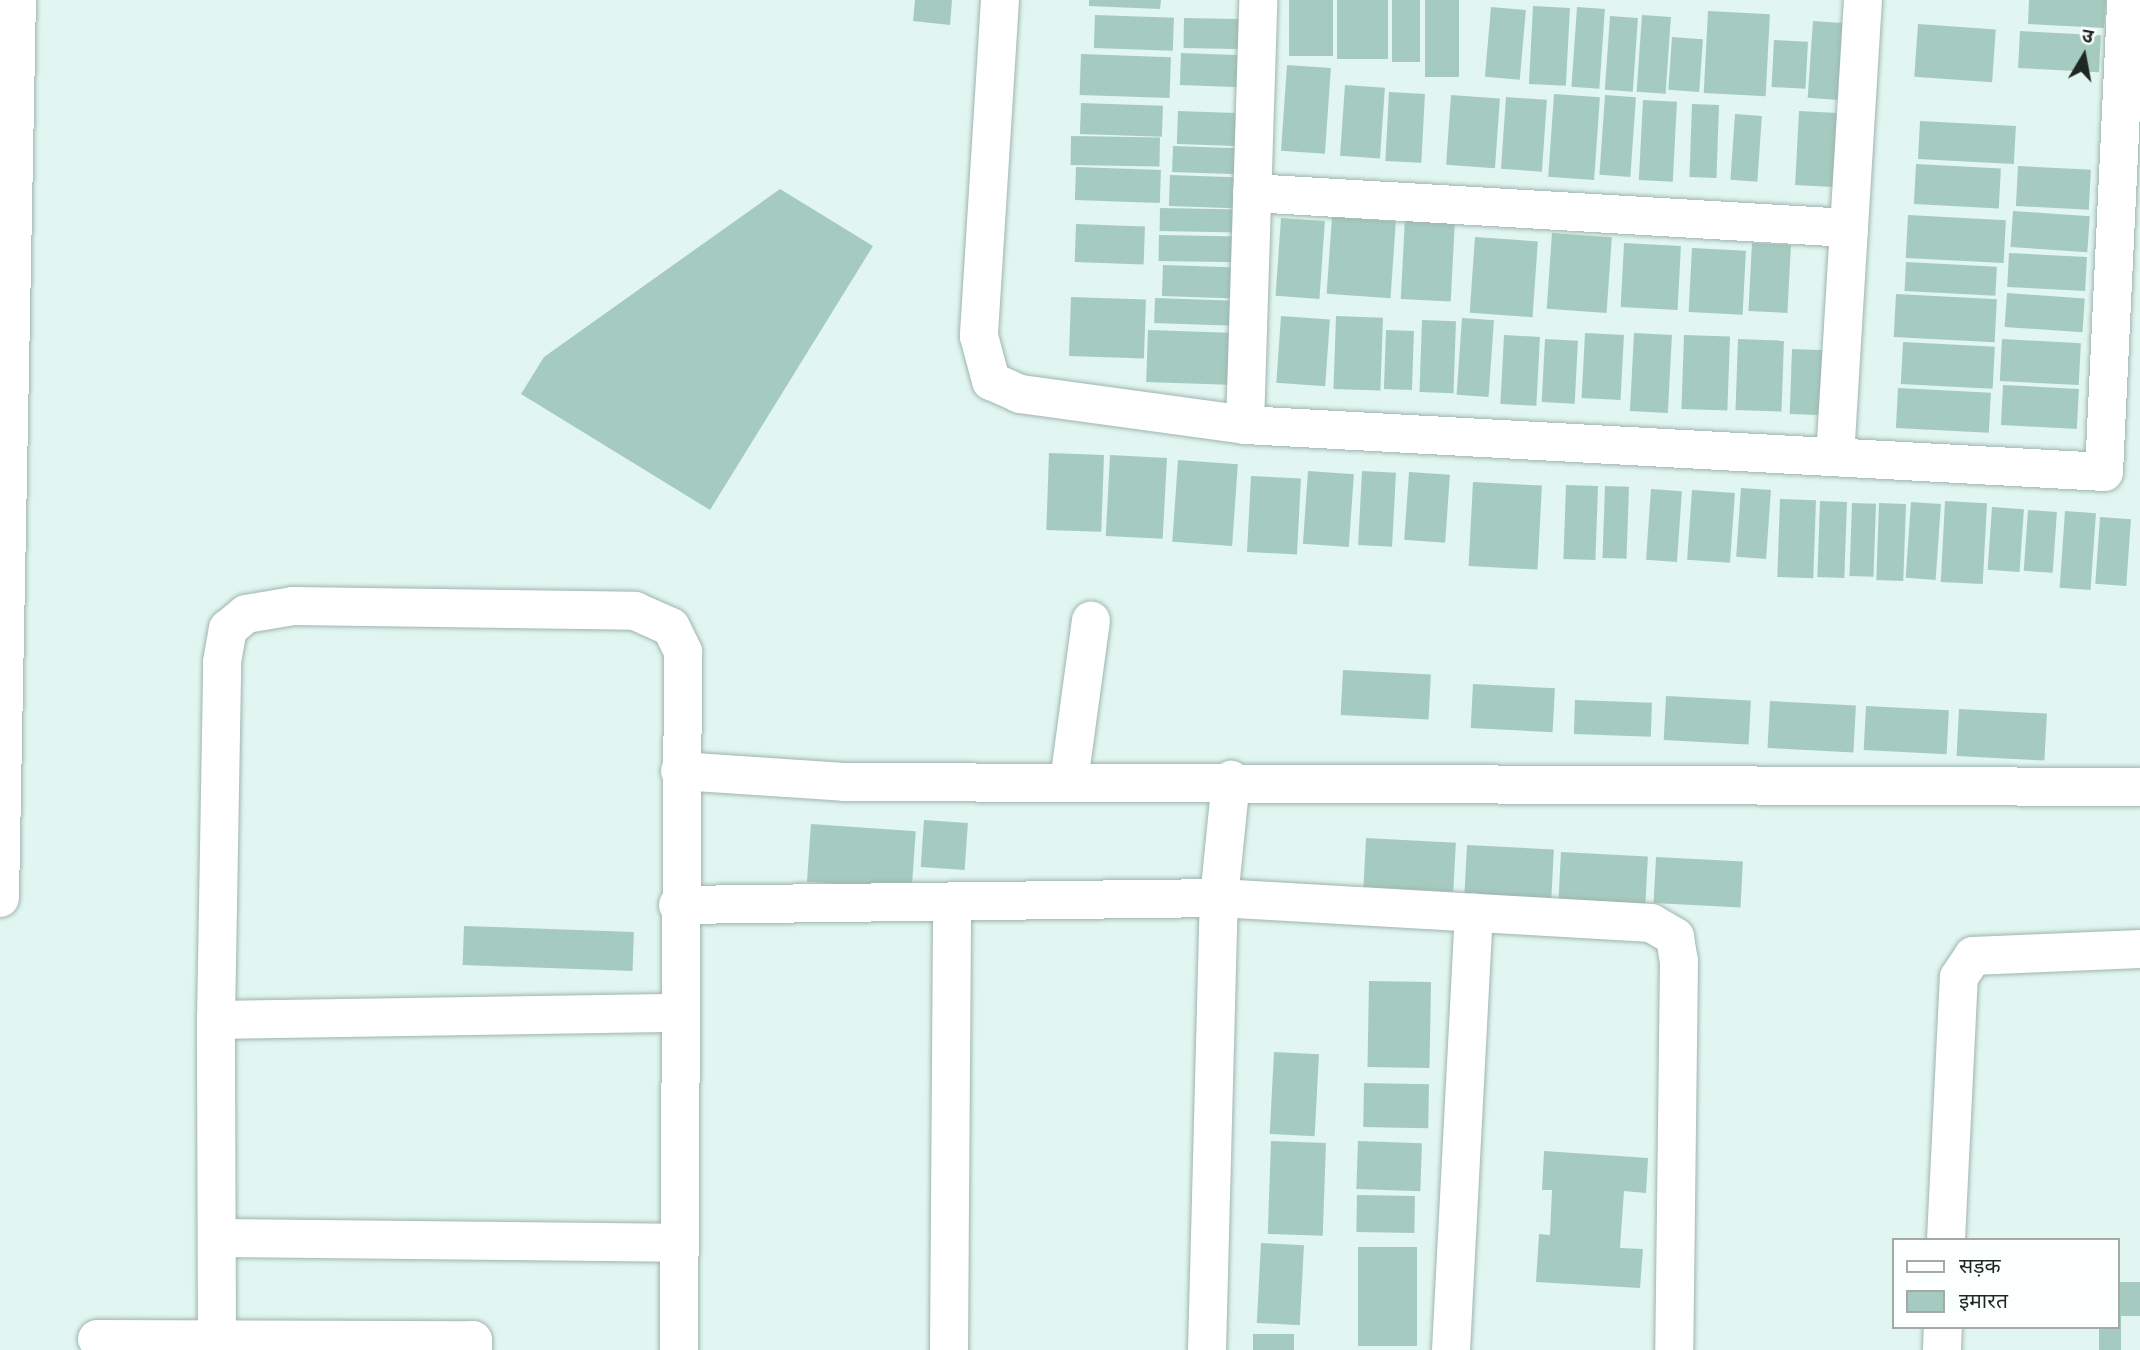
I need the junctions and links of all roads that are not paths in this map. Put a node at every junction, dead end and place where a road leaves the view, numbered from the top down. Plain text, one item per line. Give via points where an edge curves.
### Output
1 (17, 0) edge
2 (1000, 0) edge
3 (1258, 0) edge
4 (1863, 0) edge
5 (2126, 0) edge
6 (1252, 193) junction
7 (1849, 228) junction
8 (1245, 425) junction
9 (1835, 457) junction
10 (1091, 621) dead end
11 (680, 771) junction
12 (1231, 780) junction
13 (1069, 781) junction
14 (2140, 787) edge
15 (0, 898) edge
16 (1219, 898) junction
17 (952, 903) junction
18 (678, 905) junction
19 (1474, 913) junction
20 (2140, 948) edge
21 (680, 1013) junction
22 (216, 1020) junction
23 (217, 1238) junction
24 (1946, 1238) edge
25 (680, 1243) junction
26 (1943, 1329) edge
27 (97, 1339) dead end
28 (218, 1339) junction
29 (473, 1350) edge
30 (679, 1350) edge
31 (949, 1350) edge
32 (1207, 1350) edge
33 (1451, 1350) edge
34 (1674, 1350) edge
35 (1942, 1350) edge

1 - 15 street
2 - 8 street via 979,336 991,381 1020,394
3 - 6 street
4 - 7 street
5 - 9 street via 2104,472
6 - 7 street
6 - 8 street
7 - 9 street
8 - 9 street
10 - 13 street
11 - 13 street via 844,782
11 - 18 street
11 - 22 street via 683,652 671,627 635,611 293,606 246,614 228,629 222,662
12 - 13 street
12 - 14 street
12 - 16 street
16 - 17 street
16 - 19 street
16 - 32 street
17 - 18 street
17 - 31 street
18 - 21 street
19 - 33 street
19 - 34 street via 1651,923 1675,937 1679,961
20 - 24 street via 1973,956 1959,977
21 - 22 street
21 - 25 street
22 - 23 street
23 - 25 street
23 - 28 street
25 - 30 street
26 - 35 street
27 - 28 street
28 - 29 street via 473,1340

